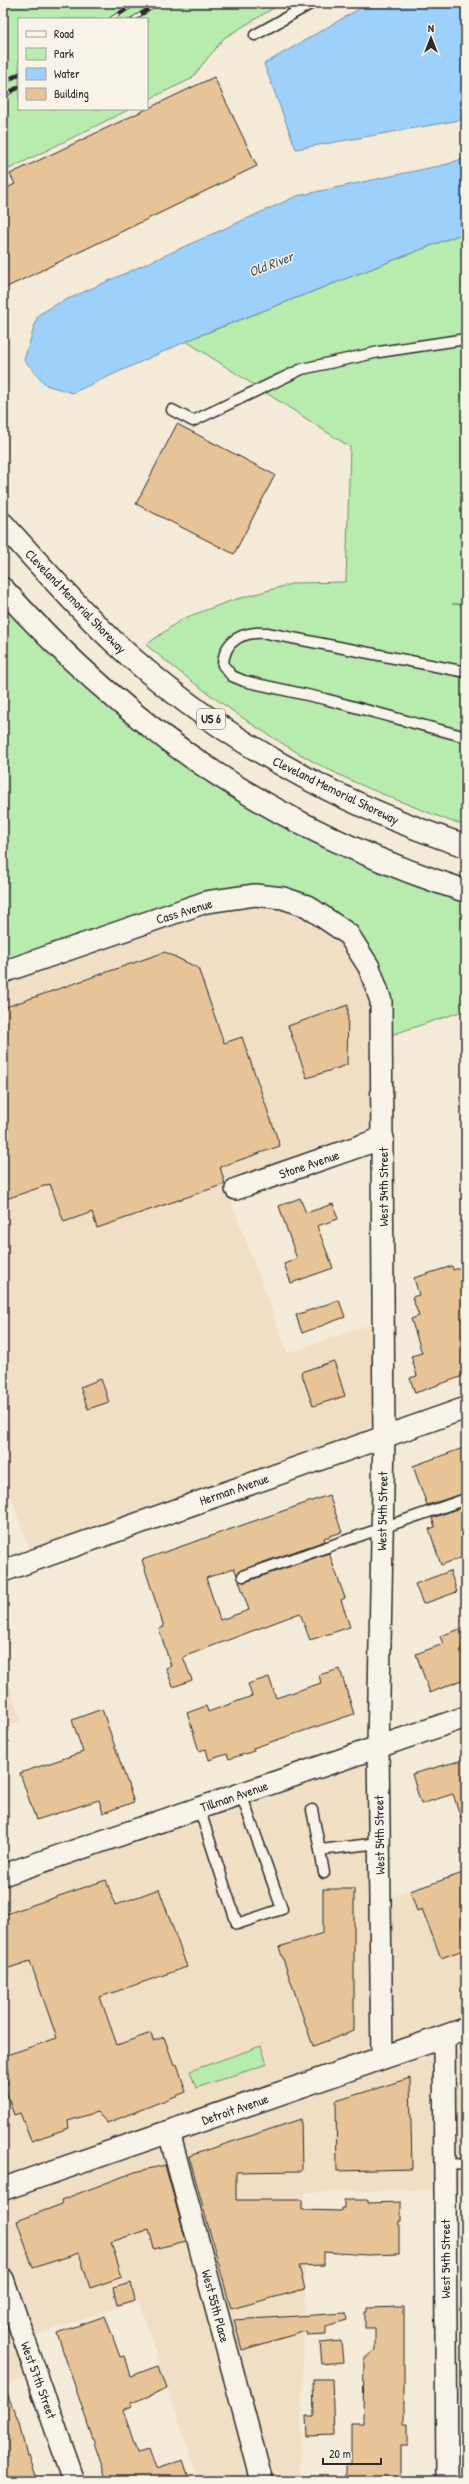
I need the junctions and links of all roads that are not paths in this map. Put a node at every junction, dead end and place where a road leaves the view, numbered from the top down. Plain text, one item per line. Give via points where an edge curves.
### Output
1 (312, 3) edge
2 (256, 35) dead end
3 (466, 339) edge
4 (172, 410) dead end
5 (3, 524) edge
6 (3, 588) edge
7 (466, 672) edge
8 (466, 737) edge
9 (466, 846) edge
10 (466, 891) edge
11 (370, 967) joint
12 (3, 972) edge
13 (383, 1138) junction
14 (236, 1189) dead end
15 (466, 1408) edge
16 (384, 1436) junction
17 (466, 1499) edge
18 (382, 1528) junction
19 (3, 1571) edge
20 (243, 1576) dead end
21 (466, 1717) edge
22 (378, 1747) junction
23 (241, 1794) junction
24 (199, 1808) junction
25 (312, 1810) dead end
26 (379, 1842) junction
27 (320, 1850) junction
28 (324, 1872) dead end
29 (3, 1876) edge
30 (466, 2030) edge
31 (444, 2037) junction
32 (382, 2058) junction
33 (169, 2132) junction
34 (466, 2164) edge
35 (444, 2165) junction
36 (3, 2189) edge
37 (3, 2279) edge
38 (74, 2481) edge
39 (262, 2481) edge
40 (447, 2481) edge

1 - 2 lane
3 - 4 lane via 379,352 302,369 193,421
5 - 9 main road, Cleveland Memorial Shoreway / US 6 via 64,593 114,642 166,686 222,728 282,765 344,798 408,826
6 - 10 main road via 47,637 102,688 186,755 263,804 315,831 387,862
7 - 8 lane via 253,632 241,635 232,642 222,665 232,676 244,681 318,697
11 - 12 street, Cass Avenue via 348,934 307,906 283,898 254,895 206,902
11 - 13 street, West 54th Street via 381,1001
13 - 14 street, Stone Avenue
13 - 16 street, West 54th Street
15 - 16 street, Herman Avenue
16 - 18 street, West 54th Street
16 - 19 street, Herman Avenue
17 - 18 lane
18 - 20 lane
18 - 22 street, West 54th Street
21 - 22 street, Tillman Avenue
22 - 23 street, Tillman Avenue
22 - 26 street, West 54th Street
23 - 24 street, Tillman Avenue
23 - 24 lane via 282,1909 237,1924
24 - 29 street, Tillman Avenue
25 - 27 lane
26 - 27 lane
26 - 32 street, West 54th Street
27 - 28 lane
30 - 31 main road, Detroit Avenue
31 - 32 main road, Detroit Avenue
31 - 35 street, West 54th Street
32 - 33 main road, Detroit Avenue
33 - 36 main road, Detroit Avenue
33 - 39 street, West 55th Place
34 - 35 lane
35 - 40 street, West 54th Street
37 - 38 street, West 57th Street

